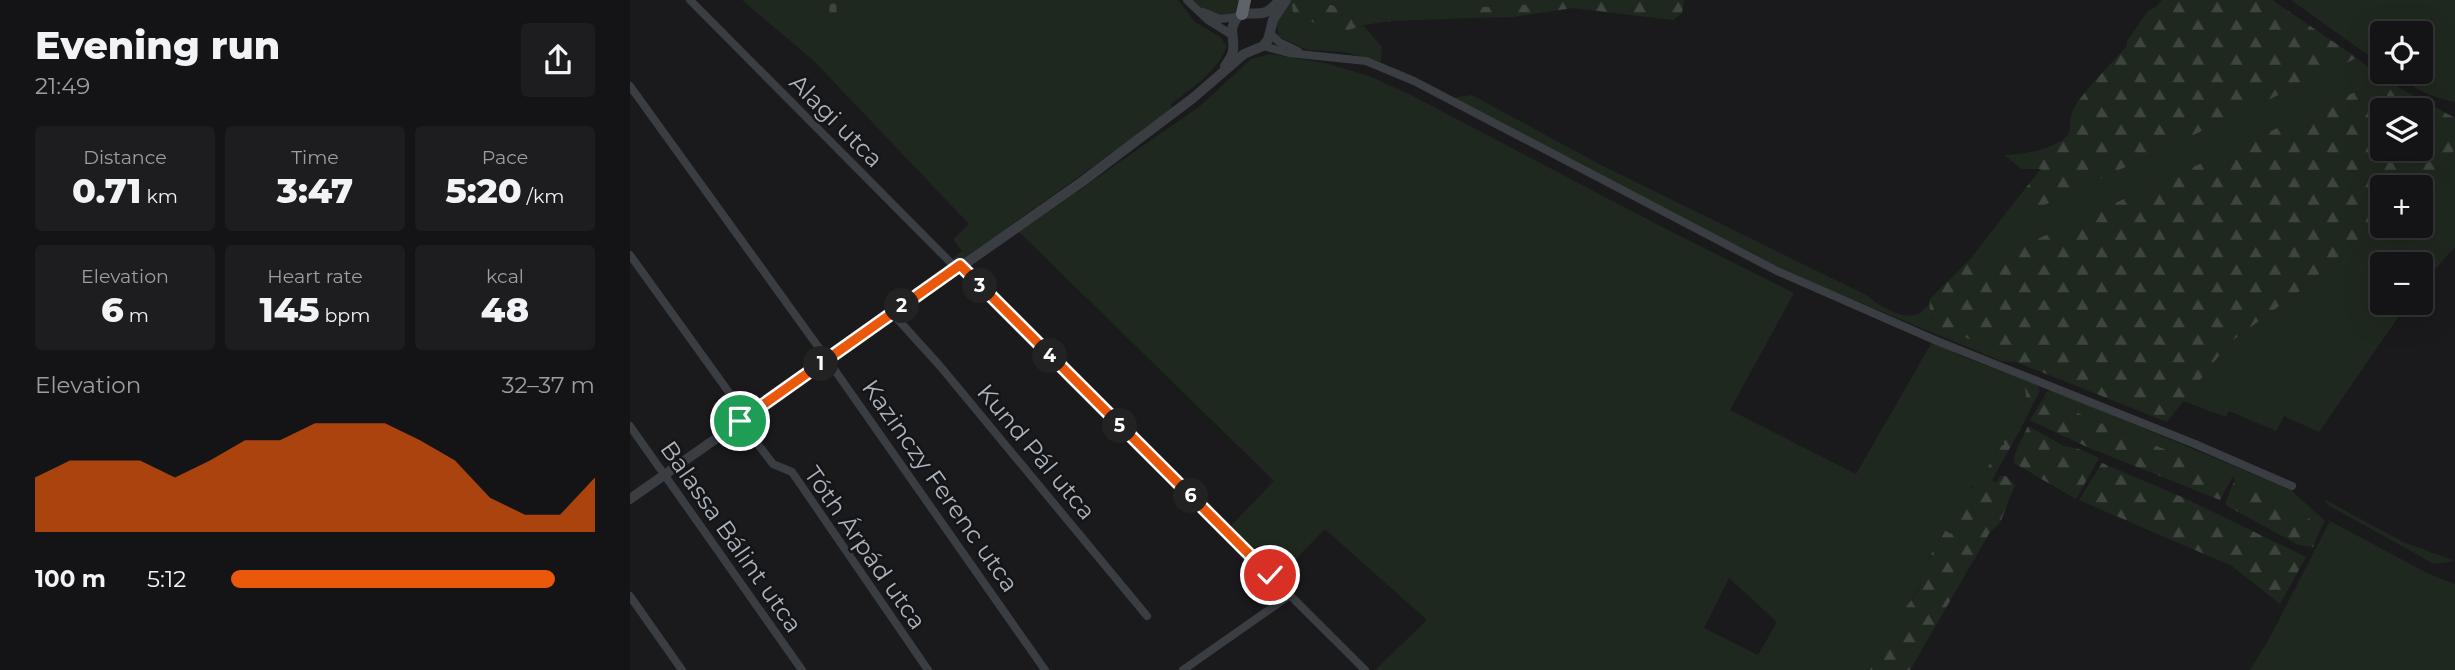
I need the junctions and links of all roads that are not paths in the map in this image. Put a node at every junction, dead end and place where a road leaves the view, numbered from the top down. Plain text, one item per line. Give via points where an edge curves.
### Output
1 (690, 0) edge
2 (1186, 0) edge
3 (1245, 0) edge
4 (1280, 0) edge
5 (1286, 0) edge
6 (1197, 9) junction
7 (1258, 13) junction
8 (1240, 15) junction
9 (1270, 30) junction
10 (1234, 39) junction
11 (1263, 46) junction
12 (1251, 50) junction
13 (1307, 55) junction
14 (1212, 82) junction
15 (630, 86) edge
16 (630, 255) edge
17 (958, 267) junction
18 (892, 313) junction
19 (827, 359) junction
20 (743, 419) junction
21 (630, 426) edge
22 (664, 475) junction
23 (2291, 486) dead end
24 (630, 499) edge
25 (1290, 595) junction
26 (630, 596) edge
27 (1147, 616) dead end
28 (682, 670) edge
29 (802, 670) edge
30 (928, 670) edge
31 (1045, 670) edge
32 (1183, 670) edge
33 (1365, 670) edge

1 - 17 street, Alagi utca
2 - 6 street
3 - 8 highway
4 - 7 street
5 - 9 street
6 - 8 street via 1220,19
6 - 10 street
7 - 8 street
7 - 9 street via 1268,21
8 - 10 street via 1234,22
9 - 11 street
9 - 13 street via 1288,47
10 - 12 street
10 - 14 street via 1232,56
11 - 12 street
11 - 13 street
12 - 14 street
13 - 23 street via 1366,61 1414,80 1777,271
14 - 17 street via 1083,181
15 - 19 street, Kazinczy Ferenc utca
16 - 20 street, Tóth Árpád utca
17 - 18 street
17 - 25 street, Alagi utca
18 - 19 street
18 - 27 street, Kund Pál utca
19 - 20 street
19 - 31 street, Kazinczy Ferenc utca
20 - 22 street
20 - 30 street, Tóth Árpád utca via 774,464 792,472
21 - 22 street, Balassa Bálint utca
22 - 24 street
22 - 29 street, Balassa Bálint utca
25 - 32 street
25 - 33 street, Alagi utca
26 - 28 street

